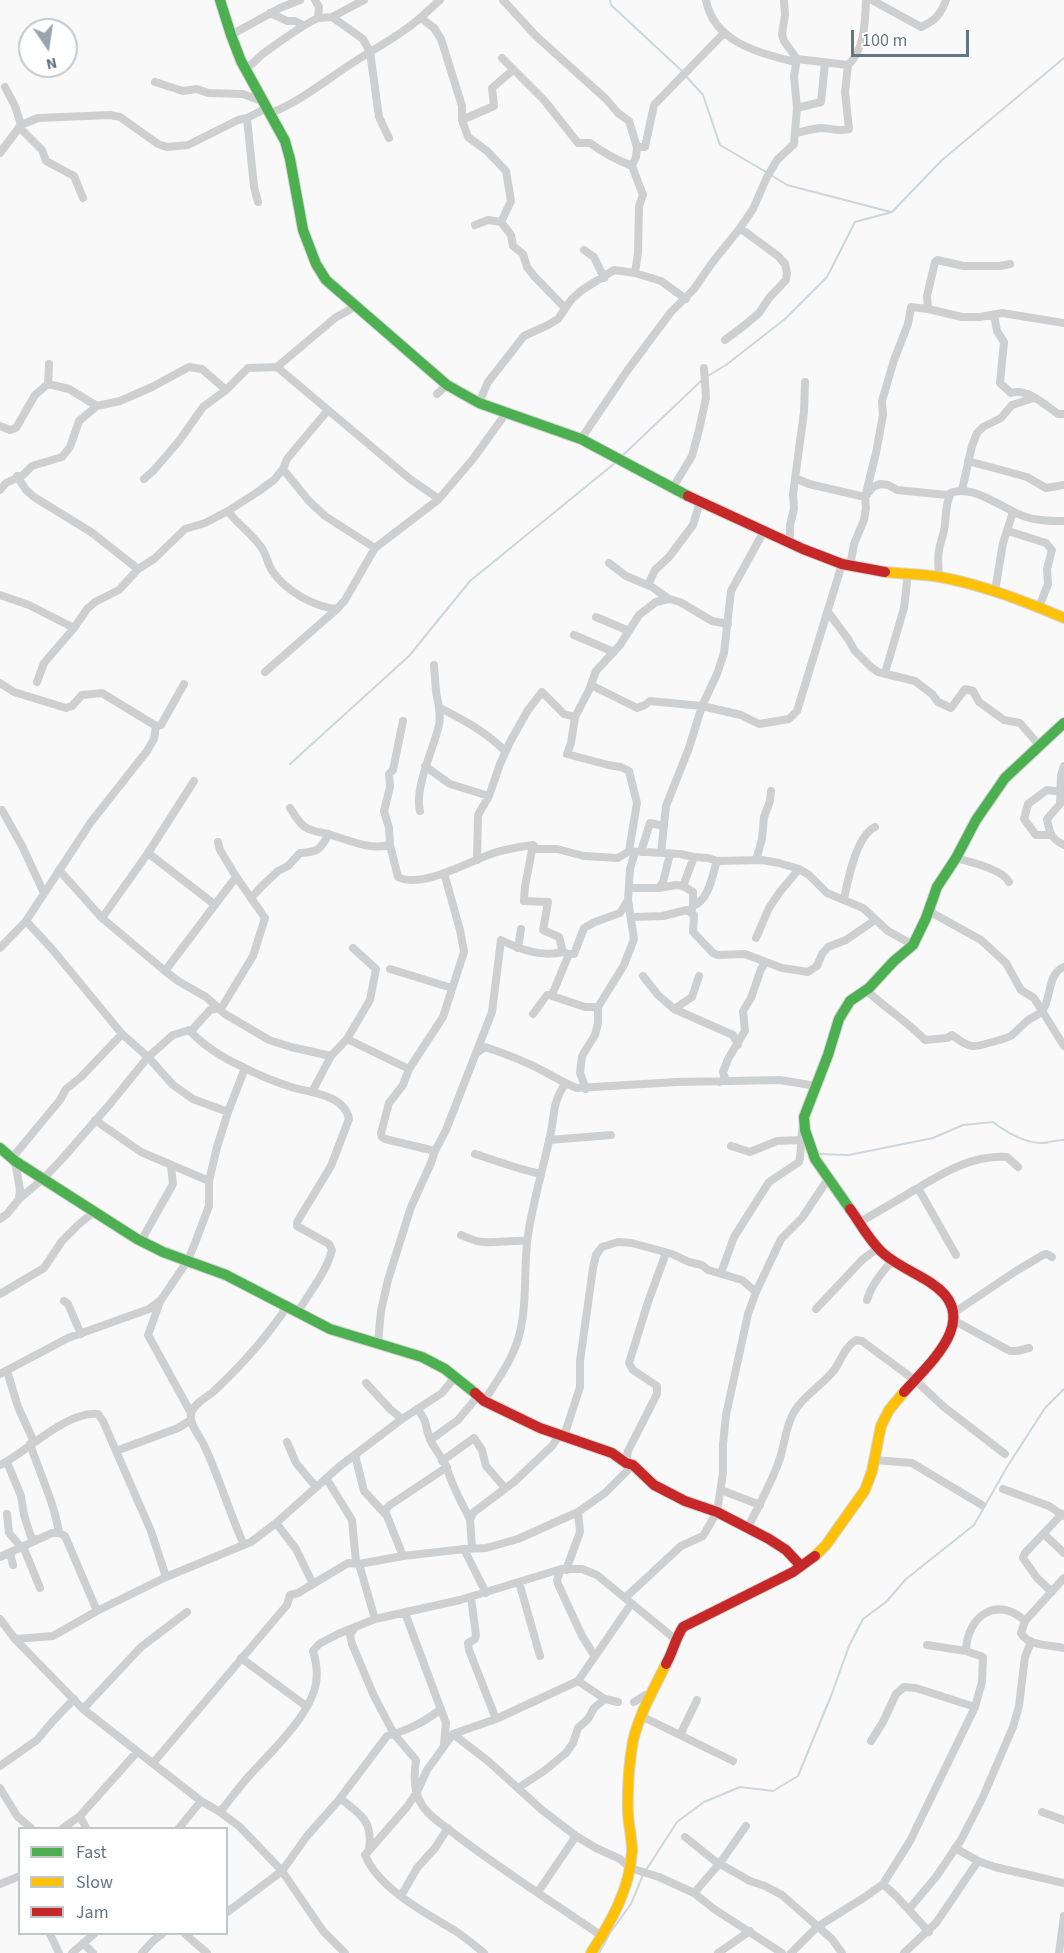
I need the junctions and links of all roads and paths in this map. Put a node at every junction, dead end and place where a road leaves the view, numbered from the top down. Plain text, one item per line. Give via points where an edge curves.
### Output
1 (220, 0) edge
2 (300, 0) edge
3 (315, 0) edge
4 (364, 0) edge
5 (440, 0) edge
6 (503, 0) edge
7 (706, 0) edge
8 (784, 0) edge
9 (866, 0) edge
10 (872, 0) edge
11 (946, 0) edge
12 (270, 13) junction
13 (332, 17) junction
14 (318, 18) junction
15 (421, 18) junction
16 (303, 25) junction
17 (724, 33) junction
18 (231, 35) junction
19 (370, 52) junction
20 (502, 58) dead end
21 (796, 61) junction
22 (825, 63) junction
23 (848, 65) junction
24 (245, 69) junction
25 (513, 70) junction
26 (154, 82) dead end
27 (5, 87) dead end
28 (267, 108) junction
29 (797, 108) junction
30 (247, 118) junction
31 (462, 120) junction
32 (20, 126) junction
33 (796, 133) junction
34 (389, 138) dead end
35 (637, 147) junction
36 (0, 153) edge
37 (632, 166) junction
38 (83, 198) dead end
39 (258, 202) dead end
40 (501, 222) junction
41 (475, 225) dead end
42 (740, 228) junction
43 (584, 249) dead end
44 (1010, 264) dead end
45 (635, 273) junction
46 (604, 278) junction
47 (686, 299) junction
48 (356, 306) junction
49 (565, 308) junction
50 (928, 309) junction
51 (994, 315) junction
52 (1064, 323) edge
53 (725, 340) dead end
54 (49, 364) dead end
55 (277, 367) junction
56 (704, 368) dead end
57 (805, 382) dead end
58 (48, 384) junction
59 (447, 385) junction
60 (226, 390) junction
61 (437, 394) dead end
62 (1036, 397) junction
63 (479, 403) junction
64 (97, 406) junction
65 (328, 410) junction
66 (506, 413) junction
67 (1064, 414) edge
68 (0, 426) edge
69 (581, 439) junction
70 (968, 461) junction
71 (283, 469) junction
72 (17, 476) junction
73 (795, 478) junction
74 (144, 479) dead end
75 (1064, 485) edge
76 (672, 489) junction
77 (0, 490) edge
78 (962, 490) junction
79 (952, 492) junction
80 (865, 497) junction
81 (438, 499) junction
82 (700, 502) junction
83 (228, 511) junction
84 (1013, 512) junction
85 (1064, 522) edge
86 (764, 531) junction
87 (1008, 531) junction
88 (790, 543) junction
89 (375, 548) junction
90 (609, 563) dead end
91 (842, 564) junction
92 (854, 568) junction
93 (138, 569) junction
94 (908, 573) junction
95 (939, 577) junction
96 (648, 585) junction
97 (995, 591) junction
98 (0, 595) edge
99 (669, 599) junction
100 (1039, 607) junction
101 (337, 609) junction
102 (828, 612) junction
103 (596, 617) dead end
104 (1064, 618) edge
105 (728, 624) junction
106 (74, 628) junction
107 (629, 631) junction
108 (574, 635) dead end
109 (614, 652) junction
110 (434, 665) dead end
111 (266, 672) dead end
112 (885, 673) junction
113 (37, 682) dead end
114 (0, 683) edge
115 (184, 684) dead end
116 (591, 685) junction
117 (702, 706) junction
118 (440, 708) junction
119 (575, 717) junction
120 (403, 720) dead end
121 (156, 726) junction
122 (1061, 730) edge
123 (1039, 745) junction
124 (505, 751) junction
125 (425, 766) junction
126 (1064, 766) edge
127 (194, 781) dead end
128 (771, 790) dead end
129 (1061, 792) junction
130 (489, 796) junction
131 (290, 808) dead end
132 (2, 810) dead end
133 (420, 811) dead end
134 (664, 826) junction
135 (875, 827) dead end
136 (329, 834) junction
137 (1050, 835) junction
138 (218, 842) dead end
139 (390, 845) junction
140 (533, 845) junction
141 (1064, 845) edge
142 (635, 852) junction
143 (148, 853) junction
144 (661, 853) junction
145 (670, 854) junction
146 (694, 857) junction
147 (956, 858) junction
148 (477, 860) junction
149 (756, 860) junction
150 (717, 861) junction
151 (799, 869) junction
152 (59, 870) junction
153 (444, 873) junction
154 (236, 877) junction
155 (1009, 882) dead end
156 (683, 886) junction
157 (630, 888) junction
158 (659, 888) junction
159 (44, 893) junction
160 (251, 898) junction
161 (844, 899) junction
162 (628, 900) junction
163 (214, 904) junction
164 (930, 908) junction
165 (692, 909) junction
166 (632, 917) junction
167 (102, 918) junction
168 (875, 920) junction
169 (26, 921) junction
170 (521, 929) dead end
171 (756, 938) dead end
172 (914, 945) junction
173 (0, 948) edge
174 (353, 948) dead end
175 (518, 948) junction
176 (566, 953) junction
177 (766, 962) junction
178 (1064, 967) edge
179 (390, 969) dead end
180 (165, 971) junction
181 (643, 976) dead end
182 (699, 976) dead end
183 (452, 988) junction
184 (866, 990) junction
185 (547, 994) junction
186 (217, 1007) junction
187 (598, 1007) junction
188 (674, 1009) junction
189 (1042, 1012) junction
190 (533, 1014) dead end
191 (1064, 1026) edge
192 (189, 1030) junction
193 (122, 1034) junction
194 (1059, 1036) junction
195 (347, 1039) junction
196 (738, 1045) junction
197 (1064, 1046) edge
198 (477, 1052) junction
199 (331, 1056) junction
200 (147, 1057) junction
201 (245, 1068) junction
202 (409, 1069) junction
203 (720, 1082) junction
204 (565, 1084) junction
205 (816, 1086) junction
206 (586, 1089) junction
207 (312, 1092) junction
208 (228, 1112) junction
209 (95, 1120) junction
210 (803, 1127) junction
211 (611, 1135) dead end
212 (549, 1140) junction
213 (800, 1140) junction
214 (731, 1146) dead end
215 (0, 1148) edge
216 (435, 1151) junction
217 (475, 1154) dead end
218 (13, 1160) junction
219 (171, 1166) junction
220 (1018, 1167) dead end
221 (541, 1174) junction
222 (44, 1178) junction
223 (828, 1179) junction
224 (209, 1181) junction
225 (918, 1188) junction
226 (19, 1199) junction
227 (95, 1211) junction
228 (0, 1219) edge
229 (860, 1222) junction
230 (461, 1235) dead end
231 (141, 1241) junction
232 (527, 1241) junction
233 (877, 1249) junction
234 (666, 1253) junction
235 (956, 1255) dead end
236 (1052, 1257) dead end
237 (188, 1260) junction
238 (892, 1262) junction
239 (721, 1273) junction
240 (756, 1292) junction
241 (0, 1294) edge
242 (161, 1300) junction
243 (867, 1300) dead end
244 (64, 1301) dead end
245 (288, 1305) junction
246 (816, 1309) dead end
247 (298, 1312) junction
248 (955, 1317) junction
249 (81, 1334) junction
250 (378, 1342) junction
251 (1029, 1348) dead end
252 (4, 1373) edge
253 (455, 1377) junction
254 (916, 1381) junction
255 (366, 1383) dead end
256 (481, 1398) junction
257 (417, 1409) junction
258 (191, 1417) junction
259 (402, 1419) junction
260 (562, 1435) junction
261 (430, 1440) junction
262 (287, 1442) dead end
263 (32, 1443) junction
264 (116, 1451) junction
265 (1005, 1454) dead end
266 (355, 1455) junction
267 (875, 1460) junction
268 (3, 1463) edge
269 (444, 1464) junction
270 (629, 1464) junction
271 (326, 1478) junction
272 (316, 1488) junction
273 (505, 1488) junction
274 (1003, 1489) dead end
275 (721, 1490) junction
276 (760, 1505) junction
277 (982, 1505) dead end
278 (578, 1512) junction
279 (717, 1512) junction
280 (7, 1514) dead end
281 (1063, 1515) edge
282 (387, 1516) junction
283 (470, 1519) junction
284 (276, 1523) junction
285 (748, 1527) junction
286 (59, 1533) junction
287 (1044, 1535) junction
288 (37, 1540) junction
289 (244, 1545) junction
290 (22, 1547) junction
291 (468, 1549) junction
292 (10, 1552) junction
293 (1064, 1553) edge
294 (402, 1556) junction
295 (0, 1557) edge
296 (359, 1564) junction
297 (13, 1565) dead end
298 (801, 1566) junction
299 (563, 1569) junction
300 (166, 1577) junction
301 (1064, 1578) edge
302 (519, 1582) junction
303 (313, 1584) junction
304 (40, 1588) dead end
305 (1052, 1592) junction
306 (486, 1593) junction
307 (471, 1598) junction
308 (628, 1600) junction
309 (98, 1611) junction
310 (187, 1612) dead end
311 (405, 1613) junction
312 (0, 1619) edge
313 (375, 1619) junction
314 (1025, 1621) junction
315 (355, 1627) junction
316 (15, 1639) junction
317 (675, 1640) junction
318 (1031, 1642) junction
319 (927, 1645) dead end
320 (1064, 1648) edge
321 (966, 1651) junction
322 (594, 1655) junction
323 (540, 1656) dead end
324 (241, 1658) junction
325 (578, 1681) junction
326 (652, 1694) junction
327 (74, 1699) junction
328 (605, 1699) junction
329 (698, 1700) dead end
330 (618, 1702) dead end
331 (634, 1702) dead end
332 (306, 1706) junction
333 (975, 1707) junction
334 (84, 1709) junction
335 (441, 1709) junction
336 (640, 1716) junction
337 (496, 1719) junction
338 (394, 1734) junction
339 (453, 1734) junction
340 (680, 1735) junction
341 (871, 1741) dead end
342 (444, 1746) junction
343 (137, 1752) junction
344 (733, 1761) dead end
345 (153, 1763) junction
346 (0, 1766) edge
347 (0, 1788) edge
348 (518, 1788) junction
349 (416, 1794) junction
350 (340, 1798) junction
351 (201, 1801) junction
352 (220, 1812) junction
353 (1042, 1812) dead end
354 (80, 1816) junction
355 (1064, 1820) edge
356 (30, 1827) edge
357 (64, 1827) edge
358 (86, 1827) edge
359 (180, 1827) edge
360 (746, 1827) dead end
361 (448, 1828) junction
362 (576, 1836) junction
363 (685, 1838) dead end
364 (955, 1848) junction
365 (369, 1850) junction
366 (978, 1861) junction
367 (720, 1863) junction
368 (630, 1868) junction
369 (282, 1871) junction
370 (18, 1877) edge
371 (1064, 1883) edge
372 (0, 1884) edge
373 (883, 1884) junction
374 (538, 1892) junction
375 (694, 1893) junction
376 (401, 1896) junction
377 (909, 1909) junction
378 (228, 1912) edge
379 (1064, 1916) edge
380 (817, 1927) junction
381 (750, 1931) junction
382 (929, 1932) junction
383 (50, 1935) edge
384 (93, 1935) edge
385 (161, 1935) edge
386 (188, 1936) edge
387 (603, 1937) junction
388 (83, 1943) junction
389 (59, 1953) edge
390 (72, 1953) edge
391 (93, 1953) edge
392 (142, 1953) edge
393 (207, 1953) edge
394 (345, 1953) edge
395 (484, 1953) edge
396 (591, 1953) edge
397 (718, 1953) edge
398 (782, 1953) edge
399 (791, 1953) edge
400 (842, 1953) edge
401 (904, 1953) edge
402 (1059, 1953) edge

1 - 18 street
2 - 12 street
3 - 14 street
4 - 13 street
5 - 15 street
6 - 35 street via 536,36 629,121
7 - 17 street via 711,17
8 - 21 street via 782,34
9 - 23 street via 862,41
10 - 11 street via 921,27 936,19
12 - 16 street
12 - 18 street
13 - 14 street
13 - 19 street via 363,39
14 - 16 street
15 - 19 street
15 - 31 street via 441,39 462,106
16 - 24 street
17 - 21 street via 761,53
17 - 35 street via 654,105 645,147
18 - 24 street
19 - 28 street via 282,108
19 - 34 street via 379,117
20 - 25 street
21 - 22 street
21 - 29 street
22 - 23 street
22 - 29 street via 821,102
23 - 33 street via 845,92 849,129 809,129
24 - 28 street
25 - 31 street via 492,88 494,106
25 - 37 street via 578,142 590,143
26 - 28 street via 183,91 243,94
27 - 32 street
28 - 30 street
28 - 48 street via 284,140 305,241 315,266
29 - 33 street
30 - 32 street via 188,145 174,147 159,144 120,117 110,115 38,118
30 - 39 street
31 - 40 street via 468,137 506,171 511,201
32 - 36 street
32 - 38 street via 42,150 46,161 74,177
33 - 42 street via 794,144 777,160
35 - 37 street
37 - 45 street via 643,195
40 - 41 street via 488,220
40 - 49 street via 511,235 513,246 523,254 527,267
42 - 47 street
42 - 53 street via 778,256 787,273 786,280 759,313
43 - 46 street via 594,257
44 - 50 street via 964,266 937,260 927,296
45 - 46 street via 614,270
45 - 47 street via 662,282
46 - 49 street via 582,290
47 - 69 street via 671,312
48 - 55 street via 335,318
48 - 59 street
49 - 63 street via 558,319 524,336 488,382
50 - 51 street via 962,317
50 - 80 street via 911,308 882,401 883,415
51 - 52 street
51 - 62 street via 1004,342 1000,382 1011,393
54 - 58 street
55 - 60 street via 248,368
55 - 65 street
56 - 76 street via 706,398 699,430 692,456
57 - 73 street
58 - 64 street via 69,389
58 - 68 street via 35,395 16,428
59 - 61 street
59 - 63 street
60 - 64 street via 202,369 189,367 120,401
60 - 74 street via 203,407
62 - 67 street via 1058,414
62 - 70 street via 1012,405 1001,418 983,427
63 - 66 street
64 - 72 street via 79,421 62,457 32,466
65 - 71 street
65 - 81 street
66 - 69 street
66 - 81 street
69 - 76 street
70 - 75 street via 1027,477 1046,488
70 - 78 street
71 - 83 street via 274,480
71 - 89 street via 325,516
72 - 77 street
72 - 93 street via 34,497 91,532
73 - 80 street
73 - 88 street
76 - 82 street
78 - 79 street
78 - 84 street
79 - 80 street via 947,495 897,490 880,484
79 - 95 street via 938,551
80 - 92 street via 866,508 851,560
81 - 89 street
82 - 86 street
82 - 96 street via 693,525
83 - 93 street via 205,524 185,529 154,560
83 - 101 street via 263,550 279,579 313,603
84 - 85 street via 1028,518
84 - 87 street
86 - 88 street
86 - 105 street via 731,591
87 - 97 street
87 - 100 street via 1046,543 1052,550 1048,584
88 - 91 street
89 - 101 street
90 - 96 street
91 - 92 street
91 - 102 street
92 - 94 street
93 - 106 street via 119,590 87,609
94 - 95 street
94 - 112 street via 904,608
95 - 97 street
96 - 99 street
97 - 100 street
98 - 106 street
99 - 105 street via 712,621
99 - 107 street via 656,602 639,615
100 - 104 street
101 - 111 street
102 - 112 street via 855,651 878,672
102 - 117 street via 797,711 789,719 759,724 741,715
103 - 107 street
105 - 117 street via 724,653
106 - 113 street via 44,663
107 - 109 street
108 - 109 street
109 - 116 street via 596,670
110 - 118 street
112 - 123 street via 915,681 951,708 965,689 973,691 979,702 1004,720 1020,723
114 - 121 street via 14,692 66,708 82,694 102,693
115 - 121 street via 161,725
116 - 117 street via 638,708 650,701
116 - 119 street
117 - 134 street via 666,806
118 - 124 street via 470,723
118 - 125 street via 439,724
119 - 124 street via 564,714 542,692
119 - 142 street via 567,754 629,771 637,803
120 - 139 street via 384,806
121 - 152 street via 147,751
122 - 123 street
123 - 147 street via 1005,778
124 - 130 street
125 - 130 street via 450,784
125 - 133 street
126 - 129 street
127 - 143 street
128 - 149 street
129 - 137 street via 1060,804 1047,819
129 - 137 street via 1047,790 1029,804 1024,819 1036,836
130 - 148 street via 478,815
131 - 136 street via 307,828
132 - 159 street
134 - 142 street via 650,823
134 - 144 street
135 - 161 street via 867,832 858,848
136 - 139 street via 378,848
136 - 160 street via 315,852 300,853
137 - 141 street
138 - 154 street
139 - 153 street via 398,877 413,880
140 - 142 street via 537,849 585,856 618,858
140 - 148 street
140 - 176 street via 524,901 548,902 543,930 559,937
142 - 144 street
142 - 157 street
143 - 163 street
143 - 167 street
144 - 145 street
145 - 146 street
145 - 158 street
146 - 150 street
146 - 156 street
147 - 155 street via 999,873
147 - 164 street via 937,887
148 - 153 street
149 - 150 street
149 - 151 street
150 - 165 street via 706,893
151 - 161 street via 827,892
151 - 171 street via 769,908
152 - 159 street
152 - 167 street
153 - 183 street via 464,952
154 - 160 street
154 - 163 street
156 - 158 street
156 - 165 street via 693,892
157 - 158 street
157 - 162 street
159 - 169 street
160 - 186 street via 265,918 254,956 226,1002
161 - 168 street via 863,908
162 - 166 street
162 - 176 street via 620,913 585,928 574,954
163 - 180 street
164 - 172 street
164 - 189 street via 987,945 1006,963 1021,990 1035,998
165 - 166 street via 663,916
165 - 177 street via 693,932 713,953 746,954
166 - 187 street via 634,939 624,965
167 - 180 street
168 - 172 street
168 - 177 street via 828,947 817,966 808,972
169 - 173 street
169 - 193 street
170 - 175 street
172 - 184 street
174 - 195 street via 376,969 370,1000
175 - 176 street via 552,955
175 - 198 street via 501,940 492,1012
176 - 185 street via 556,989 552,995
177 - 196 street via 743,1011 745,1031
178 - 189 street via 1053,979
179 - 183 street
180 - 186 street
181 - 188 street
182 - 188 street via 692,997
183 - 202 street via 443,1017
184 - 189 street via 910,1023 925,1040 952,1035 972,1047 1005,1040
184 - 205 street via 850,1002 839,1018
185 - 187 street via 585,1007
185 - 190 street
186 - 192 street
186 - 199 street via 269,1040
187 - 206 street via 595,1035 582,1056 580,1073
188 - 196 street via 733,1035
189 - 194 street
191 - 194 street
192 - 200 street via 173,1035
192 - 201 street via 222,1057
193 - 200 street
193 - 218 street via 66,1089
194 - 197 street
195 - 199 street
195 - 202 street
196 - 203 street
198 - 204 street via 484,1047 509,1054
198 - 216 street
199 - 207 street
200 - 208 street via 181,1092
200 - 209 street
201 - 207 street
201 - 208 street
202 - 216 street via 389,1103 382,1137
203 - 205 street via 780,1080
203 - 206 street
204 - 206 street
204 - 212 street via 557,1095
205 - 210 street
207 - 247 street via 343,1106 349,1119 331,1166 297,1222 297,1226 329,1244 332,1250
208 - 224 street
209 - 219 street via 141,1152
209 - 222 street
210 - 213 street
210 - 223 street
211 - 212 street
212 - 221 street
213 - 214 street via 777,1141 750,1152
213 - 239 street via 799,1162 769,1182 734,1237
215 - 218 street
216 - 250 street via 411,1207 388,1280
217 - 221 street
218 - 222 street
218 - 226 street
219 - 224 street
219 - 231 street via 173,1184
220 - 225 street via 1007,1157 982,1158 932,1178
221 - 232 street
222 - 226 street
222 - 227 street
223 - 229 street
223 - 240 street via 802,1218 781,1239
224 - 237 street via 209,1206
225 - 229 street
225 - 235 street
226 - 228 street
227 - 231 street
227 - 241 street via 62,1241 44,1268
229 - 233 street
230 - 232 street via 485,1242
231 - 237 street
232 - 256 street via 518,1338 504,1371
233 - 238 street
233 - 246 street
234 - 239 street
234 - 260 street via 618,1242 602,1247 596,1256 581,1349 580,1387
234 - 270 street via 629,1364 657,1386 657,1394 628,1451
236 - 248 street via 1043,1255 1016,1271
237 - 242 street
237 - 245 street
238 - 243 street
238 - 248 street via 934,1285 952,1303
239 - 240 street via 742,1280
240 - 275 street via 726,1415
242 - 249 street
242 - 258 street via 148,1335
244 - 249 street
245 - 247 street
245 - 258 street via 262,1341 196,1405
247 - 250 street via 330,1329
248 - 251 street via 1010,1351
248 - 254 street via 948,1336
249 - 252 street
250 - 253 street via 422,1357
252 - 263 street
253 - 256 street
253 - 257 street via 442,1393
254 - 265 street
254 - 267 street via 887,1413
254 - 276 street via 862,1341 851,1343 833,1371 794,1412
255 - 259 street
256 - 260 street via 515,1417
256 - 261 street
257 - 259 street
257 - 261 street via 425,1419
258 - 264 street via 178,1428
258 - 289 street
259 - 266 street
260 - 270 street via 612,1453
260 - 273 street
261 - 269 street
262 - 272 street via 296,1463
263 - 264 street via 70,1421 98,1414
263 - 268 street
263 - 286 street via 56,1511
264 - 300 street via 151,1531
266 - 271 street
266 - 282 street via 364,1491
267 - 277 street via 912,1463
267 - 298 street via 863,1493 830,1540
268 - 288 street via 21,1496 31,1537
269 - 273 street via 474,1438 486,1466
269 - 282 street via 390,1504 385,1510
269 - 283 street
270 - 278 street via 605,1493
270 - 279 street via 654,1485
271 - 272 street
271 - 296 street via 352,1520
272 - 284 street
273 - 283 street
274 - 281 street
275 - 276 street
275 - 279 street
276 - 285 street
278 - 291 street via 518,1539
278 - 299 street via 580,1532
279 - 285 street
279 - 308 street via 703,1536 681,1546
280 - 290 street via 9,1533
281 - 287 street
282 - 294 street
283 - 291 street
284 - 289 street
284 - 303 street via 296,1549
285 - 298 street via 786,1550
286 - 288 street
286 - 309 street via 65,1536
287 - 293 street
287 - 305 street via 1023,1558
288 - 290 street
289 - 300 street
290 - 292 street
290 - 304 street
291 - 294 street
291 - 306 street
292 - 295 street
292 - 297 street
294 - 296 street
296 - 303 street via 348,1563
296 - 313 street
298 - 317 street via 683,1627
299 - 302 street
299 - 308 street via 582,1569 597,1575
299 - 322 street via 557,1580 563,1598
300 - 309 street
301 - 305 street
302 - 306 street
302 - 323 street
303 - 324 street via 290,1595 287,1605
305 - 314 street
306 - 307 street
307 - 311 street
307 - 337 street via 476,1635 468,1643 469,1650
308 - 317 street
308 - 322 street
309 - 316 street via 53,1636
310 - 334 street via 141,1647
311 - 313 street
311 - 335 street
312 - 316 street
313 - 315 street
314 - 318 street via 1021,1633
314 - 321 street via 1000,1610 986,1612 970,1628
315 - 332 street via 319,1644 313,1651 316,1684
315 - 338 street via 350,1635 352,1644
316 - 327 street
317 - 326 street
318 - 320 street
318 - 364 street via 1013,1727 973,1818
319 - 321 street
321 - 333 street via 984,1660
322 - 325 street
324 - 332 street
324 - 345 street
325 - 328 street
325 - 337 street
326 - 331 street
326 - 336 street
327 - 334 street
327 - 346 street via 37,1740
328 - 330 street
328 - 348 street via 578,1728 566,1753
329 - 340 street
332 - 352 street via 282,1742
333 - 341 street via 904,1687 896,1694
333 - 373 street via 910,1841
334 - 343 street
335 - 338 street via 419,1725
335 - 342 street via 446,1723
336 - 340 street
336 - 368 street via 630,1764
337 - 339 street
338 - 349 street via 416,1760
338 - 350 street via 384,1739
339 - 342 street
339 - 348 street
340 - 344 street
342 - 349 street
343 - 345 street
343 - 354 street
345 - 351 street
347 - 356 street via 17,1816
348 - 362 street
349 - 361 street via 423,1806
349 - 365 street
350 - 365 street via 364,1818 371,1832
350 - 369 street
351 - 352 street
351 - 359 street
352 - 369 street
353 - 355 street
354 - 357 street
354 - 358 street
360 - 367 street
361 - 374 street
361 - 376 street
362 - 368 street
362 - 374 street
363 - 367 street
364 - 366 street
364 - 377 street
365 - 376 street via 364,1856 368,1864
366 - 371 street
366 - 382 street
367 - 375 street
367 - 380 street via 782,1895
368 - 375 street
368 - 387 street
369 - 378 street
369 - 394 street via 323,1931
370 - 372 street
373 - 377 street
373 - 380 street
374 - 387 street
375 - 381 street
376 - 395 street
377 - 382 street
379 - 402 street
380 - 399 street
380 - 400 street
381 - 397 street
381 - 398 street
382 - 401 street
383 - 389 street
384 - 388 street
385 - 392 street
386 - 393 street
387 - 396 street
388 - 390 street
388 - 391 street

